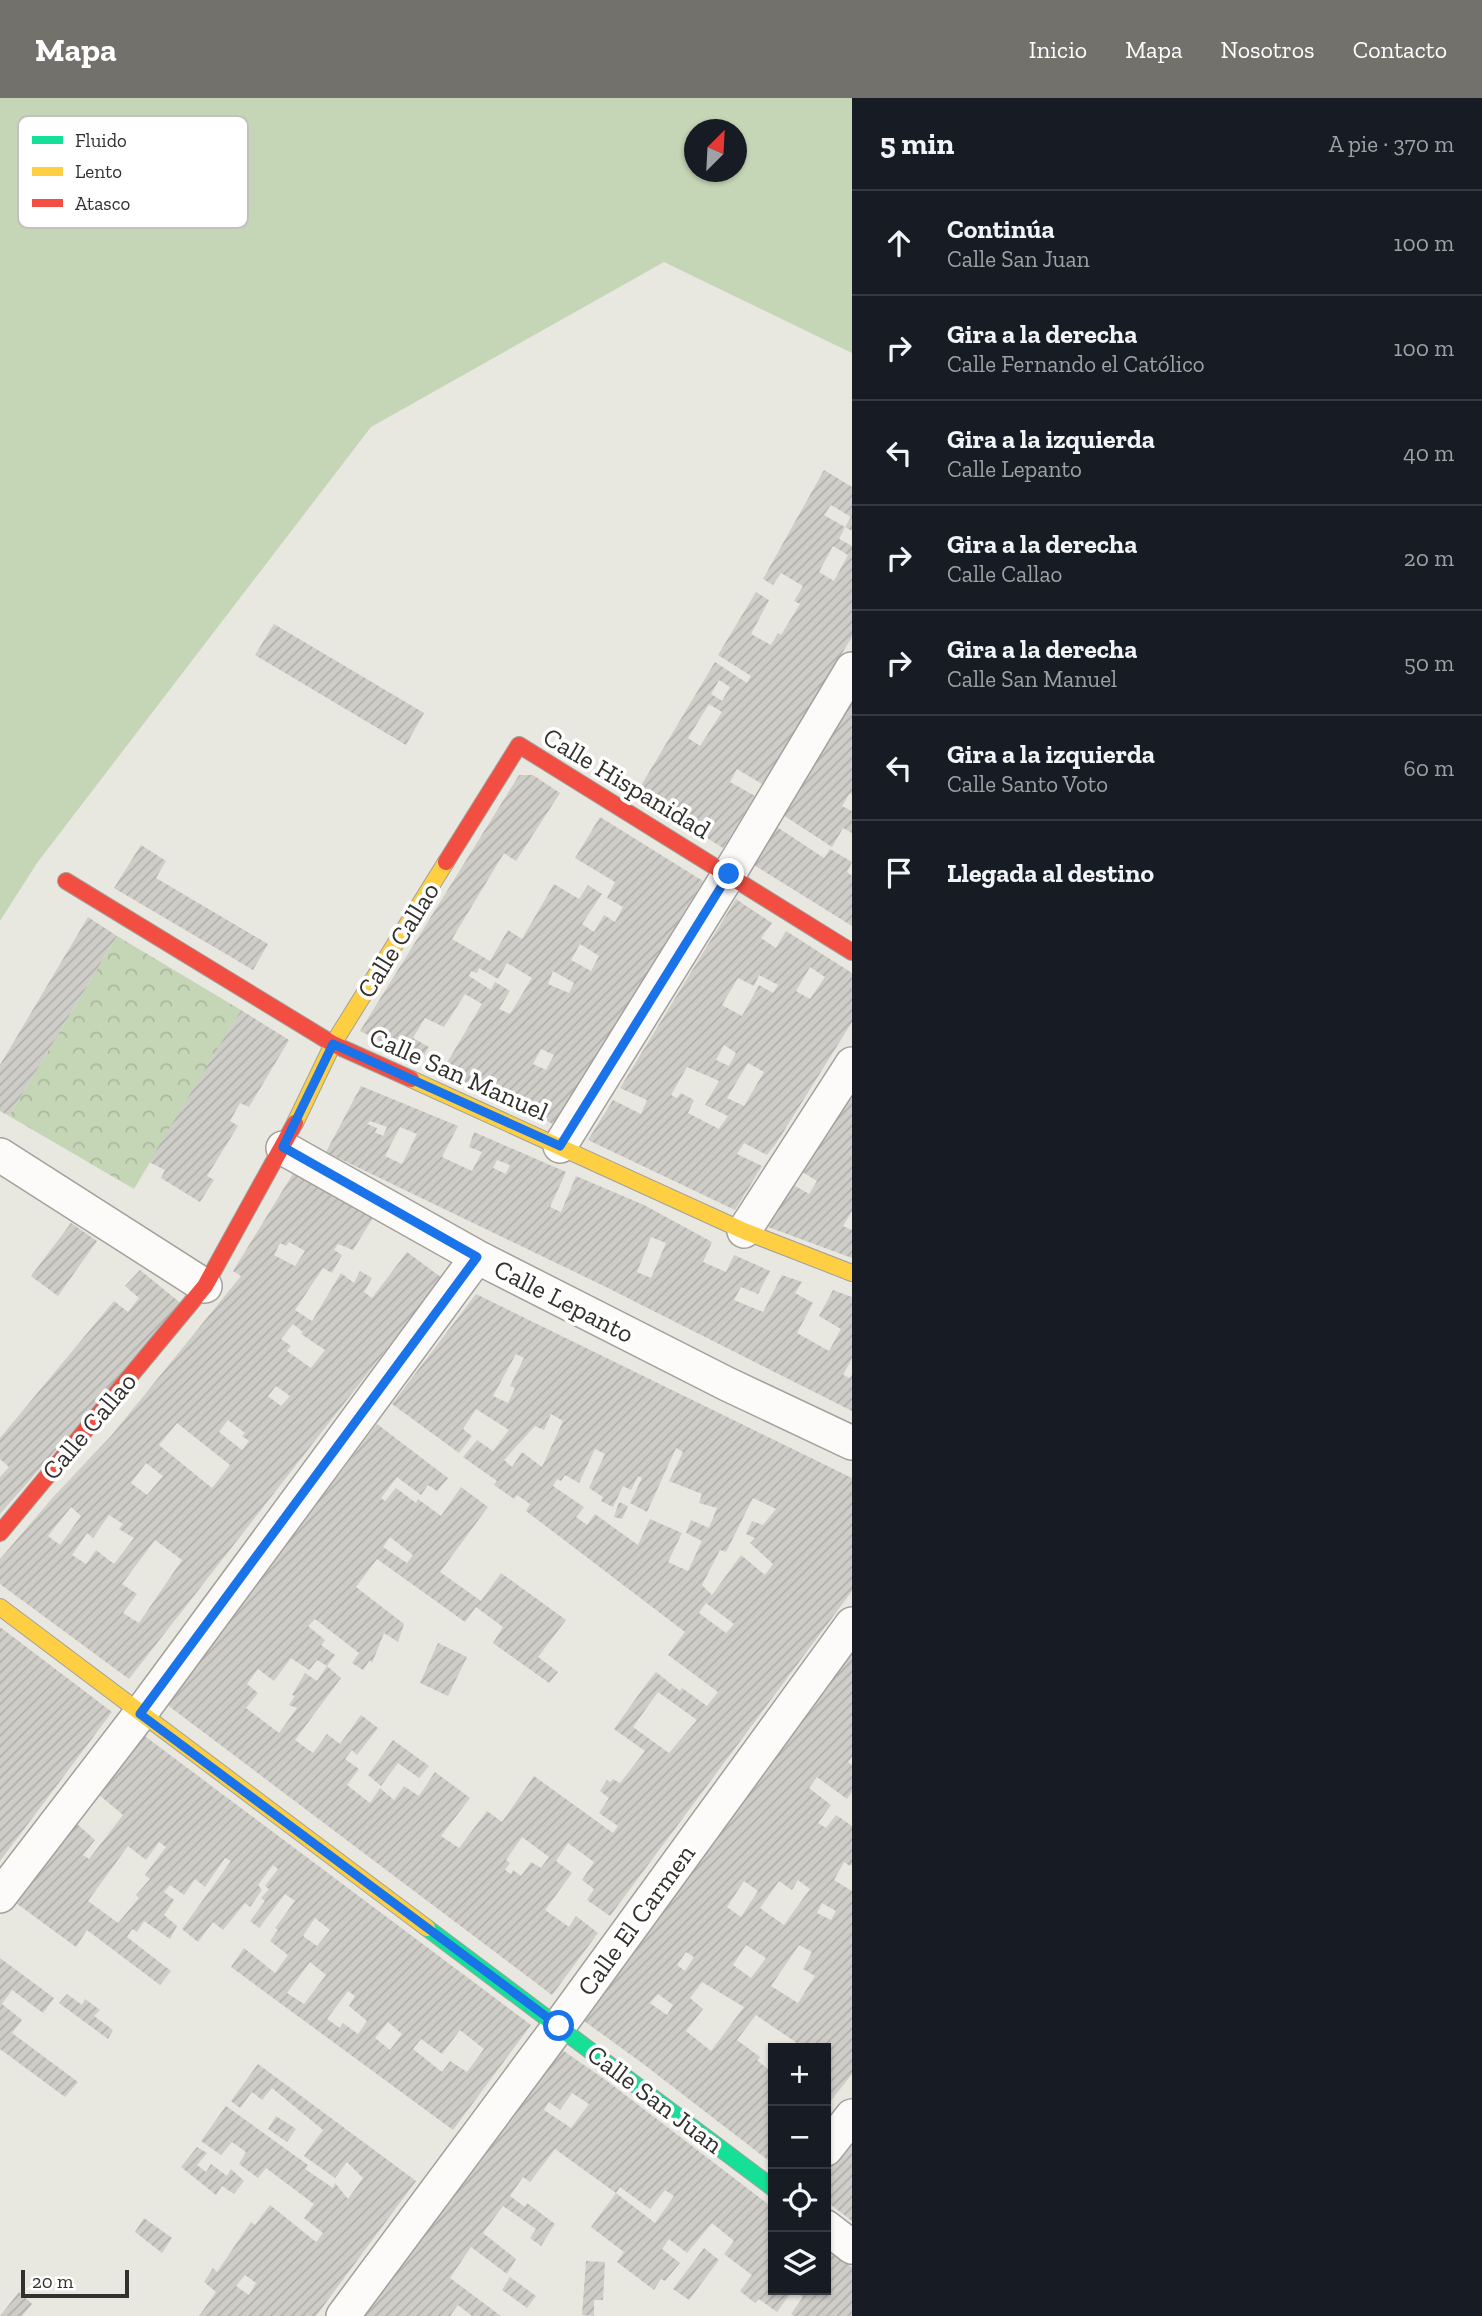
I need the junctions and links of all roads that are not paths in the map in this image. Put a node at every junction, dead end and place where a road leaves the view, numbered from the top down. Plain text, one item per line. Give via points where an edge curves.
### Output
1 (852, 669) edge
2 (519, 745) joint
3 (729, 874) junction
4 (66, 881) dead end
5 (852, 952) edge
6 (333, 1044) junction
7 (852, 1064) edge
8 (560, 1146) junction
9 (283, 1147) junction
10 (0, 1155) edge
11 (744, 1231) junction
12 (477, 1257) junction
13 (852, 1273) edge
14 (205, 1286) junction
15 (852, 1443) edge
16 (0, 1533) edge
17 (0, 1607) edge
18 (852, 1623) edge
19 (140, 1714) junction
20 (0, 1896) edge
21 (559, 2026) junction
22 (852, 2116) edge
23 (831, 2143) edge
24 (768, 2184) edge
25 (831, 2231) edge
26 (852, 2247) edge
27 (343, 2316) edge

1 - 3 street
2 - 3 street, Calle Hispanidad
2 - 6 street, Calle Callao
3 - 5 street, Calle Hispanidad
3 - 8 street
4 - 6 street, Calle San Manuel
6 - 8 street, Calle San Manuel
6 - 9 street, Calle Callao
7 - 11 street
8 - 11 street, Calle San Manuel
9 - 12 street, Calle Lepanto
9 - 14 street, Calle Callao
10 - 14 street
11 - 13 street, Calle San Manuel
12 - 15 street, Calle Lepanto
12 - 19 street
14 - 16 street, Calle Callao
17 - 19 street, Calle San Juan
18 - 21 street, Calle El Carmen
19 - 20 street
19 - 21 street, Calle San Juan
21 - 24 street, Calle San Juan
21 - 27 street, Calle El Carmen
22 - 23 street
25 - 26 street

